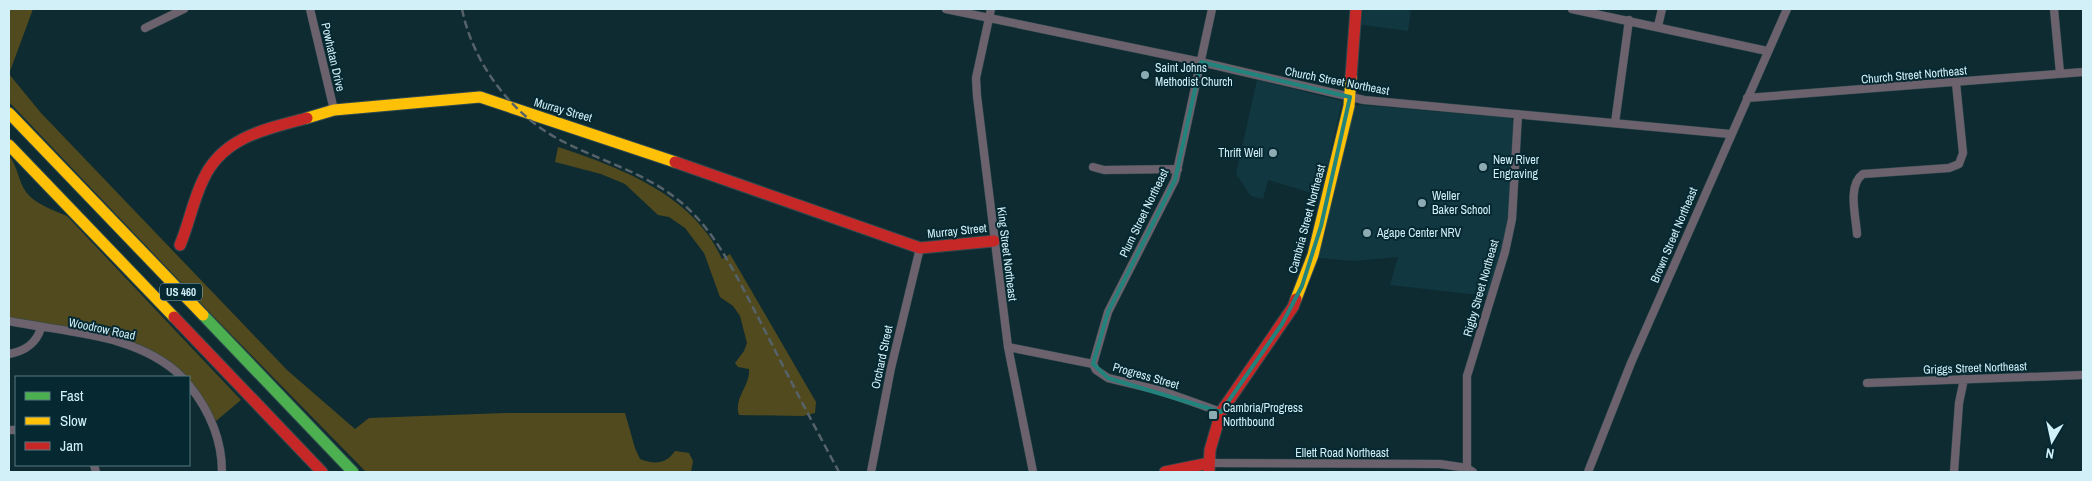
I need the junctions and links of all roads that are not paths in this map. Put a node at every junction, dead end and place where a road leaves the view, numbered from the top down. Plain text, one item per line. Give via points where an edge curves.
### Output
1 (184, 9) edge
2 (310, 9) edge
3 (946, 9) edge
4 (991, 9) edge
5 (1212, 9) edge
6 (1356, 9) edge
7 (1572, 9) edge
8 (1662, 9) edge
9 (1786, 9) edge
10 (2054, 9) edge
11 (989, 18) junction
12 (1630, 20) junction
13 (1658, 26) junction
14 (145, 28) dead end
15 (1767, 51) junction
16 (1201, 62) junction
17 (2083, 72) edge
18 (2060, 73) junction
19 (1956, 83) junction
20 (1350, 97) junction
21 (1747, 98) junction
22 (334, 110) junction
23 (9, 112) edge
24 (1518, 114) junction
25 (1615, 123) junction
26 (1730, 134) junction
27 (9, 145) edge
28 (1093, 167) dead end
29 (1178, 169) junction
30 (1857, 234) dead end
31 (994, 241) junction
32 (180, 245) dead end
33 (920, 248) junction
34 (9, 322) edge
35 (41, 328) junction
36 (1008, 347) junction
37 (9, 354) edge
38 (1093, 364) junction
39 (2083, 375) edge
40 (181, 376) edge
41 (1964, 379) junction
42 (1867, 383) dead end
43 (190, 387) edge
44 (1222, 412) junction
45 (1209, 468) edge
46 (1441, 468) edge
47 (1470, 470) edge
48 (222, 472) edge
49 (322, 472) edge
50 (353, 472) edge
51 (871, 472) edge
52 (1033, 472) edge
53 (1165, 472) edge
54 (1588, 472) edge
55 (1954, 472) edge

1 - 14 street
2 - 22 street, Powhatan Drive
3 - 11 street, Church Street Northeast
4 - 11 street, King Street Northeast
5 - 16 street, Plum Street Northeast
6 - 20 main road, Cambria Street Northeast
7 - 12 street
8 - 13 street
9 - 15 street, Brown Street Northeast
10 - 18 street
11 - 16 street, Church Street Northeast
11 - 31 street, King Street Northeast via 976,78
12 - 13 street
12 - 25 street
13 - 15 street
15 - 21 street, Brown Street Northeast
16 - 20 street, Church Street Northeast
16 - 29 street, Plum Street Northeast
17 - 18 street, Church Street Northeast
18 - 19 street, Church Street Northeast
19 - 21 street, Church Street Northeast
19 - 30 street via 1963,153 1960,164 1949,168 1863,174 1854,188
20 - 24 street, Church Street Northeast
20 - 44 main road, Cambria Street Northeast via 1321,226 1302,286 1282,324
21 - 26 street, Brown Street Northeast
22 - 32 main road, Murray Street via 250,134 226,148 204,173
22 - 33 main road, Murray Street via 480,97 588,131
23 - 50 main road, US 460
24 - 25 street, Church Street Northeast
24 - 47 street, Rigby Street Northeast via 1512,219 1467,376
25 - 26 street, Church Street Northeast
26 - 54 street, Brown Street Northeast via 1631,363
27 - 49 main road, US 460
28 - 29 street via 1104,170
29 - 38 street, Plum Street Northeast via 1170,192 1108,312
31 - 33 main road, Murray Street
31 - 36 street, King Street Northeast
33 - 51 street, Orchard Street via 893,359
34 - 35 street, Woodrow Road
35 - 37 street via 38,338 30,346
35 - 40 street, Woodrow Road via 136,348 157,357
36 - 38 street, Progress Street
36 - 52 street, King Street Northeast
38 - 44 street, Progress Street via 1108,378 1162,391
39 - 41 street, Griggs Street Northeast
41 - 42 street, Griggs Street Northeast
41 - 55 street
43 - 48 street via 211,422 220,448
44 - 45 main road, Cambria Street Northeast via 1213,437
45 - 46 street, Ellett Road Northeast
45 - 53 main road
46 - 47 street, Ellett Road Northeast

